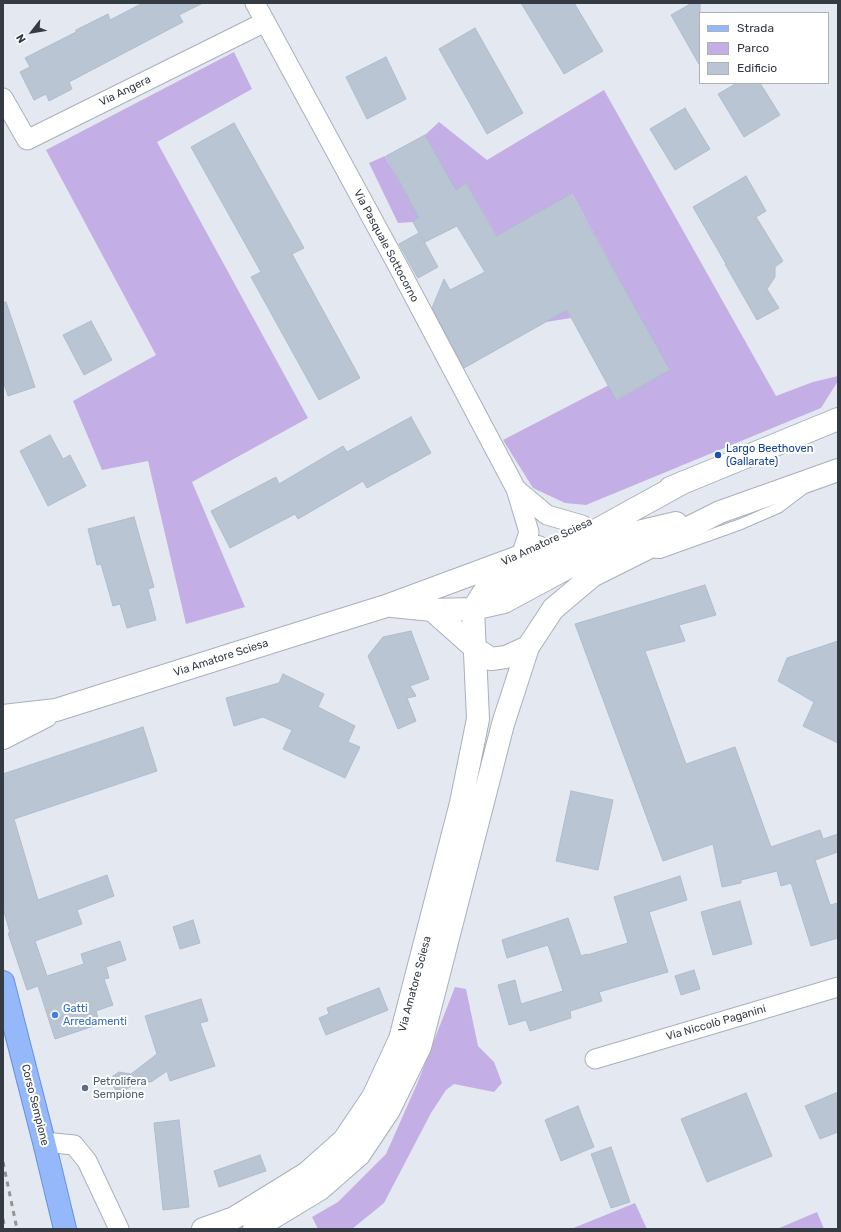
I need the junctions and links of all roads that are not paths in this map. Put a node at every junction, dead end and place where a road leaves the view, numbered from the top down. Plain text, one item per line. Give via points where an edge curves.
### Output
1 (255, 3) edge
2 (266, 22) junction
3 (3, 98) edge
4 (838, 419) edge
5 (829, 473) edge
6 (684, 482) junction
7 (516, 489) junction
8 (720, 512) junction
9 (582, 525) junction
10 (638, 552) junction
11 (521, 556) junction
12 (386, 606) junction
13 (474, 609) junction
14 (432, 610) junction
15 (528, 648) junction
16 (476, 649) junction
17 (56, 710) junction
18 (3, 716) edge
19 (3, 738) edge
20 (3, 982) edge
21 (838, 987) edge
22 (595, 1059) dead end
23 (44, 1142) junction
24 (65, 1229) edge
25 (119, 1229) edge
26 (203, 1229) edge
27 (254, 1229) edge

1 - 2 street, Via Pasquale Sottocorno
2 - 3 street, Via Angera via 27,140
2 - 7 street, Via Pasquale Sottocorno
4 - 6 street, Via Amatore Sciesa
5 - 8 street, Via Amatore Sciesa
5 - 10 lane, Via Amatore Sciesa via 778,508 741,524 660,553
6 - 9 street, Via Amatore Sciesa
6 - 13 street, Via Amatore Sciesa via 484,592
7 - 9 street, Via Pasquale Sottocorno via 547,515
7 - 11 street, Via Pasquale Sottocorno via 529,532
8 - 10 street, Via Amatore Sciesa
8 - 13 street, Via Amatore Sciesa via 630,534 504,602
9 - 11 street, Via Amatore Sciesa
10 - 15 street, Via Amatore Sciesa via 592,576 553,609
11 - 12 street, Via Amatore Sciesa
12 - 14 street, Via Amatore Sciesa
12 - 17 street, Via Amatore Sciesa
13 - 14 street, Via Amatore Sciesa
13 - 16 street, Via Amatore Sciesa
14 - 16 street
15 - 16 street via 506,657 491,659
15 - 27 street, Via Amatore Sciesa via 503,724 420,1048 390,1110 359,1155 320,1189
16 - 26 street, Via Amatore Sciesa via 478,719 461,803 400,1039 373,1097 344,1140 307,1173 234,1218
17 - 18 street, Via Amatore Sciesa
17 - 19 street, Via Amatore Sciesa
20 - 23 main road, Corso Sempione
21 - 22 street, Via Niccolò Paganini
23 - 24 main road, Corso Sempione
23 - 25 street via 74,1145 87,1160

